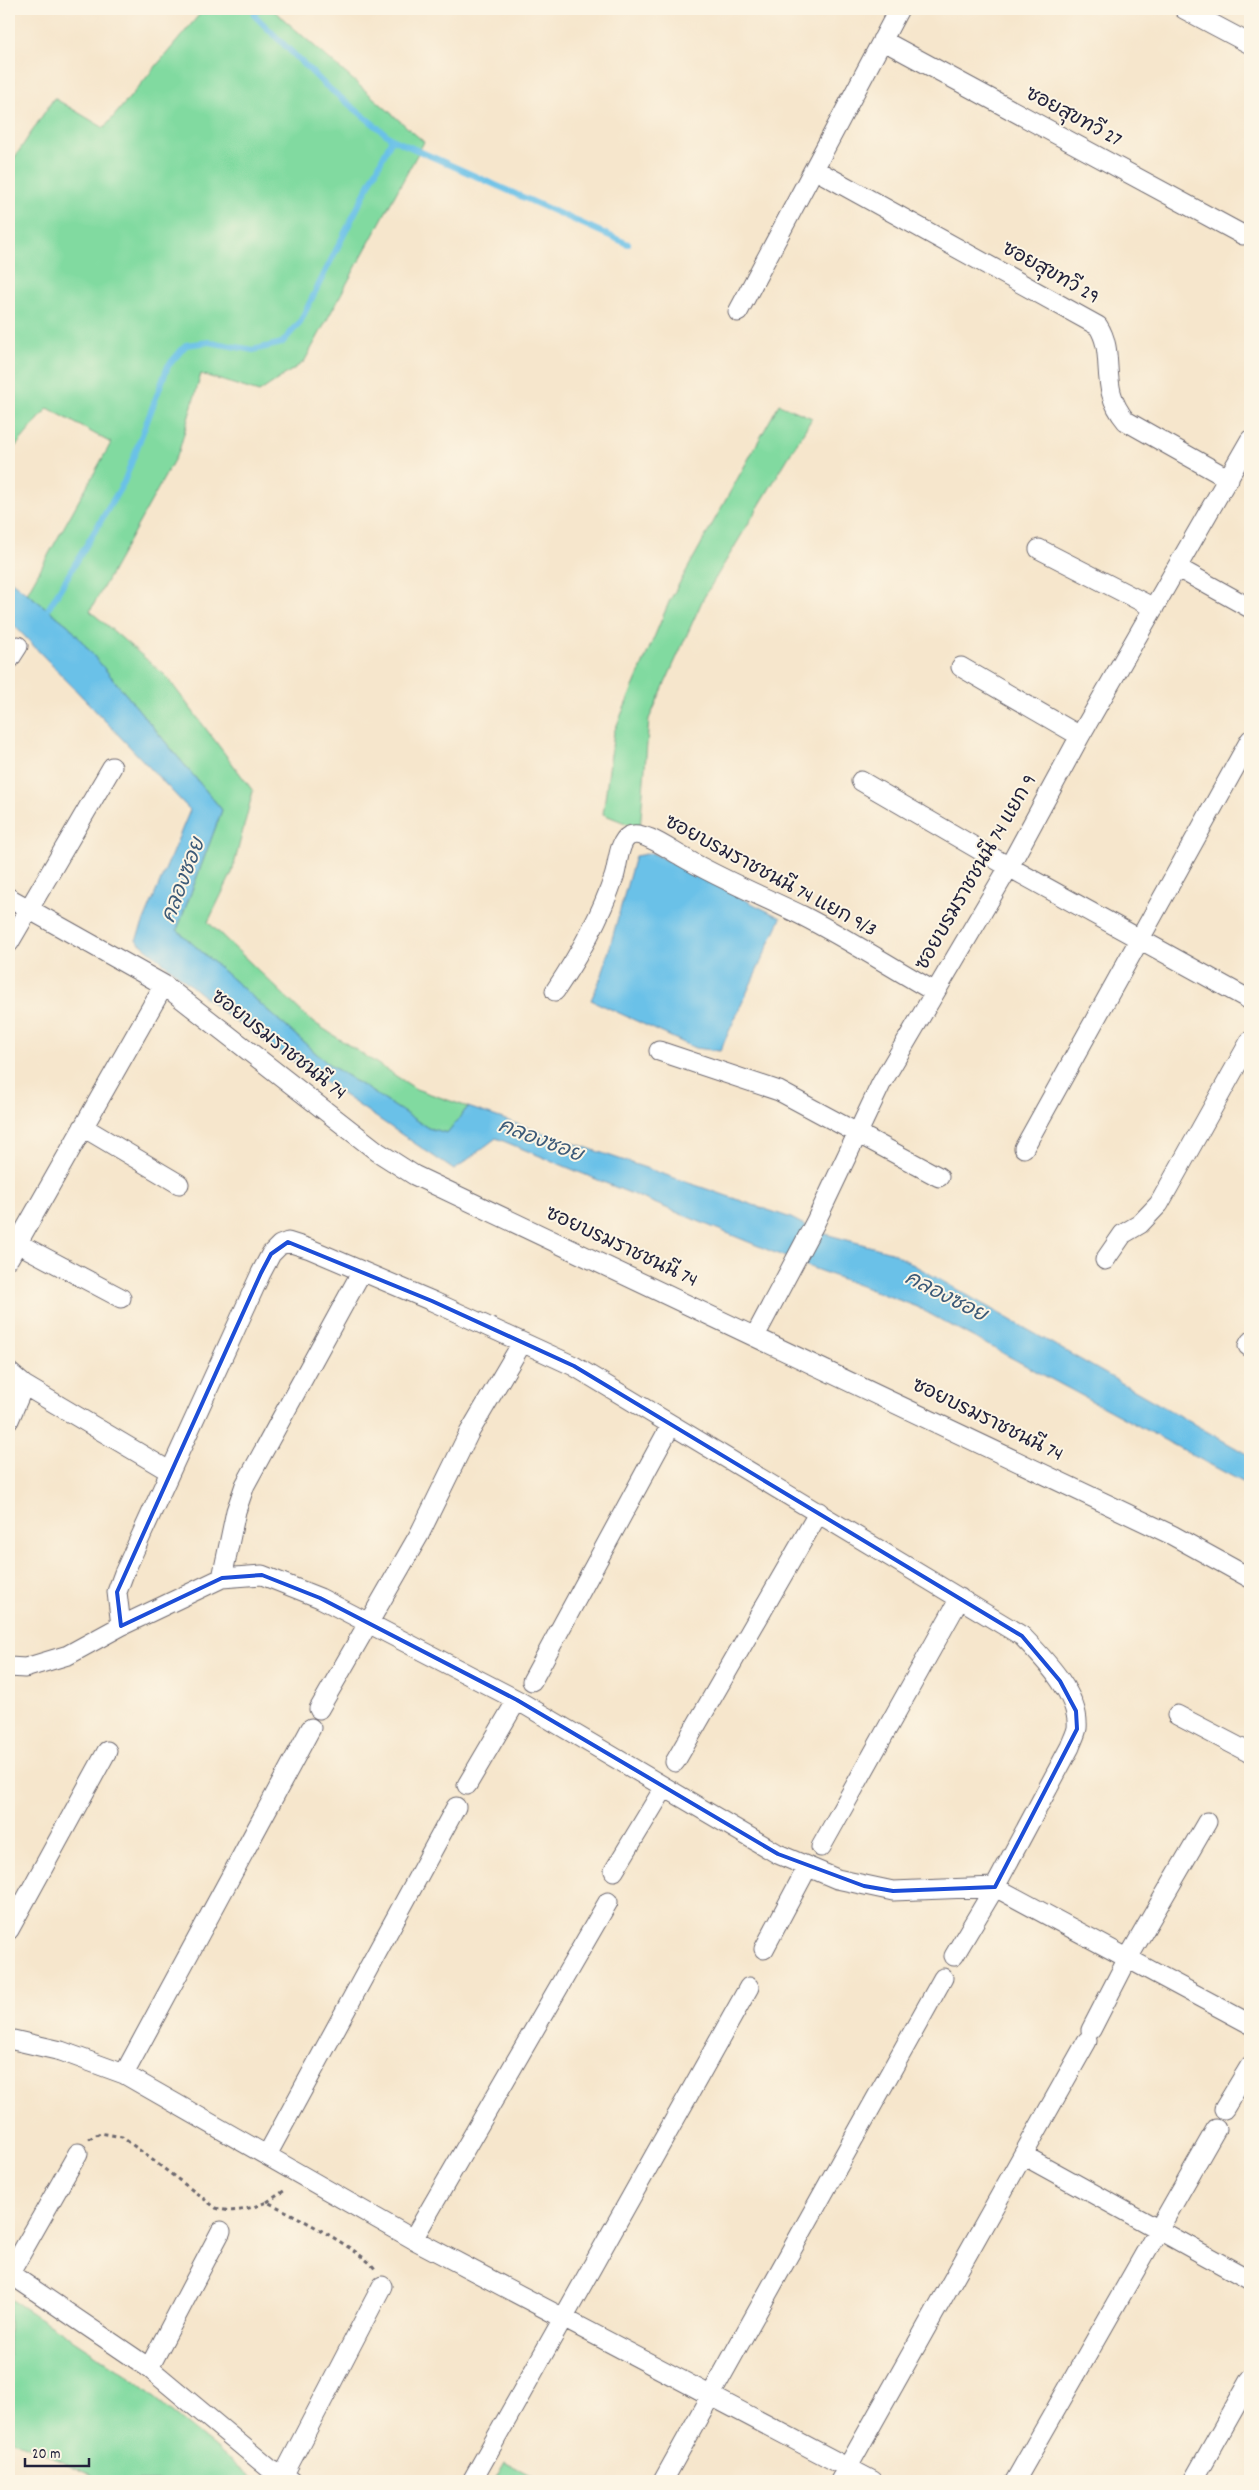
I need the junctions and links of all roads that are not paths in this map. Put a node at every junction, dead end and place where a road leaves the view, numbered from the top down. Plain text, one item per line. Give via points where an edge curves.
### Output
1 (899, 9) edge
2 (1184, 9) edge
3 (882, 40) junction
4 (1250, 44) edge
5 (814, 169) junction
6 (1243, 235) dead end
7 (738, 312) dead end
8 (1250, 440) edge
9 (1229, 479) junction
10 (1039, 548) dead end
11 (1178, 568) junction
12 (1154, 608) junction
13 (1250, 608) edge
14 (961, 667) dead end
15 (1080, 736) junction
16 (1250, 740) edge
17 (112, 767) dead end
18 (861, 781) dead end
19 (1009, 867) junction
20 (9, 898) edge
21 (28, 908) junction
22 (1140, 939) junction
23 (9, 943) edge
24 (164, 986) junction
25 (555, 991) dead end
26 (935, 992) junction
27 (1250, 1000) edge
28 (1250, 1041) edge
29 (659, 1051) dead end
30 (84, 1127) junction
31 (860, 1132) junction
32 (1024, 1148) dead end
33 (939, 1177) dead end
34 (179, 1184) dead end
35 (13, 1251) edge
36 (1105, 1260) dead end
37 (362, 1271) junction
38 (121, 1298) dead end
39 (756, 1336) junction
40 (522, 1342) junction
41 (9, 1372) edge
42 (24, 1385) junction
43 (9, 1420) edge
44 (671, 1425) junction
45 (169, 1471) junction
46 (819, 1512) junction
47 (222, 1578) junction
48 (1250, 1578) edge
49 (960, 1598) junction
50 (367, 1624) junction
51 (121, 1626) junction
52 (17, 1668) edge
53 (532, 1681) dead end
54 (517, 1700) junction
55 (319, 1709) dead end
56 (1177, 1715) dead end
57 (311, 1728) dead end
58 (107, 1751) dead end
59 (1250, 1753) edge
60 (676, 1762) dead end
61 (467, 1785) dead end
62 (664, 1788) junction
63 (456, 1808) dead end
64 (1207, 1822) dead end
65 (821, 1847) dead end
66 (807, 1868) junction
67 (614, 1870) dead end
68 (995, 1887) junction
69 (608, 1902) dead end
70 (9, 1930) edge
71 (764, 1949) dead end
72 (954, 1956) dead end
73 (1128, 1958) junction
74 (943, 1978) dead end
75 (749, 1987) dead end
76 (1250, 2024) edge
77 (9, 2039) edge
78 (1250, 2066) edge
79 (124, 2074) junction
80 (1224, 2109) dead end
81 (1216, 2129) dead end
82 (78, 2153) road end
83 (267, 2155) junction
84 (1023, 2155) junction
85 (1159, 2230) junction
86 (221, 2231) dead end
87 (413, 2239) junction
88 (9, 2273) edge
89 (1250, 2280) edge
90 (382, 2286) road end
91 (562, 2318) junction
92 (149, 2368) junction
93 (1250, 2380) edge
94 (1245, 2395) edge
95 (709, 2397) junction
96 (844, 2474) edge
97 (288, 2479) edge
98 (472, 2481) edge
99 (663, 2481) edge
100 (873, 2481) edge
101 (1015, 2481) edge
102 (1193, 2481) edge

1 - 3 street
2 - 4 street
3 - 5 street
3 - 6 street, ซอยสุขทวี 27
5 - 7 street
5 - 9 street, ซอยสุขทวี 29 via 1098,326 1106,338 1110,391 1116,409 1126,421
8 - 9 street, ซอยบรมราชชนนี 74 แยก 9
9 - 11 street, ซอยบรมราชชนนี 74 แยก 9
10 - 12 street
11 - 12 street, ซอยบรมราชชนนี 74 แยก 9
11 - 13 street
12 - 15 street, ซอยบรมราชชนนี 74 แยก 9
14 - 15 street
15 - 19 street, ซอยบรมราชชนนี 74 แยก 9
16 - 22 street
17 - 21 street
18 - 19 street
19 - 22 street
19 - 26 street, ซอยบรมราชชนนี 74 แยก 9
20 - 21 street, ซอยบรมราชชนนี 74
21 - 23 street
21 - 24 street, ซอยบรมราชชนนี 74
22 - 27 street
22 - 32 street
24 - 30 street
24 - 39 street, ซอยบรมราชชนนี 74 via 378,1152 414,1175
25 - 26 street, ซอยบรมราชชนนี 74 แยก 9/3 via 582,950 602,910 623,842 635,834 653,840 727,882 805,917
26 - 31 street, ซอยบรมราชชนนี 74 แยก 9 via 881,1084
28 - 36 street via 1159,1204 1140,1224 1123,1234
29 - 31 street via 779,1091
30 - 34 street
30 - 35 street
31 - 33 street
31 - 39 street, ซอยบรมราชชนนี 74 แยก 9
35 - 38 street
37 - 40 street
37 - 45 street via 288,1242 270,1254
37 - 47 street via 245,1485
39 - 48 street, ซอยบรมราชชนนี 74 via 1172,1535
40 - 44 street via 574,1366
40 - 50 street via 470,1433 419,1535
41 - 42 street
42 - 43 street
42 - 45 street
44 - 46 street
44 - 53 street
45 - 51 street via 117,1592
46 - 49 street
46 - 60 street
47 - 50 street via 262,1575 320,1598
47 - 51 street
49 - 65 street
49 - 68 street via 1022,1636 1060,1680 1076,1711 1077,1729 1070,1747
50 - 54 street
50 - 55 street
51 - 52 street via 68,1655
54 - 61 street
54 - 62 street
56 - 59 street
57 - 79 street
58 - 70 street
62 - 66 street
62 - 67 street
63 - 83 street
64 - 73 street
66 - 68 street via 864,1886 893,1891
66 - 71 street
68 - 72 street
68 - 73 street
69 - 87 street
73 - 76 street
73 - 84 street
74 - 95 street
75 - 91 street
77 - 79 street via 61,2051
78 - 80 street
79 - 83 street
81 - 85 street
82 - 88 street
83 - 87 street
84 - 85 street
84 - 96 street
85 - 89 street
85 - 101 street
86 - 92 street
87 - 91 street
88 - 92 street
90 - 97 street
91 - 95 street
91 - 98 street
92 - 97 street via 270,2469
93 - 94 street
94 - 102 street
95 - 96 street
95 - 99 street
96 - 100 street

